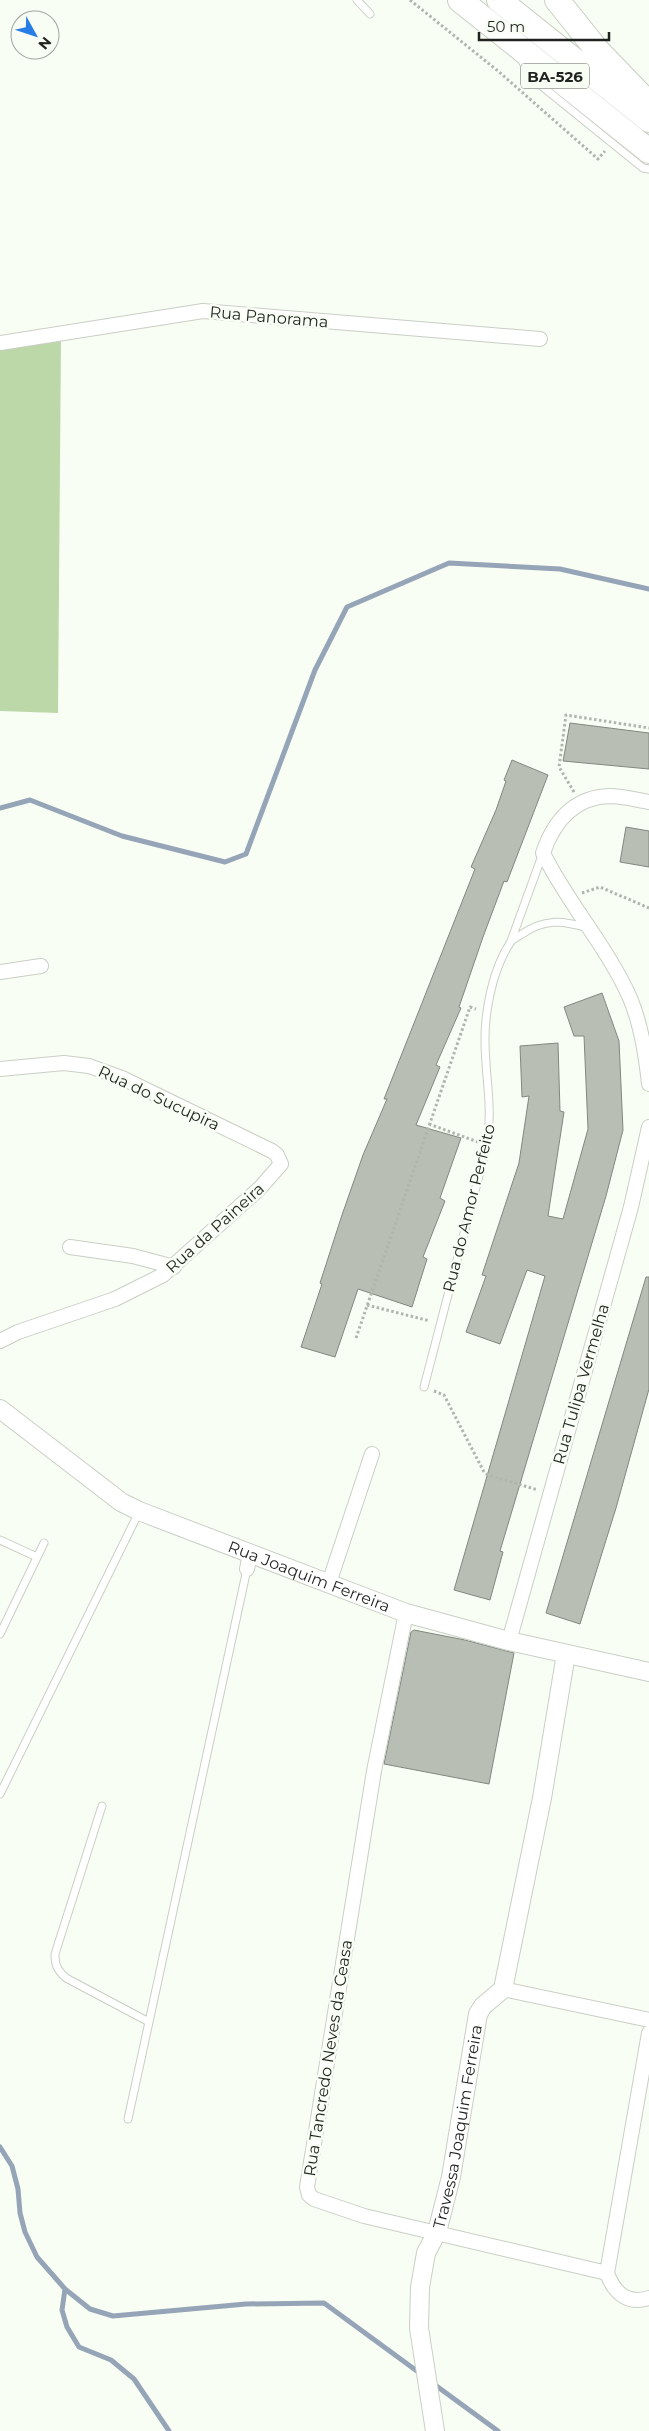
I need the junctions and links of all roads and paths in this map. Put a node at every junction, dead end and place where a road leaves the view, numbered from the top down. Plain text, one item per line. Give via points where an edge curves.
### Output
1 (357, 0) edge
2 (410, 0) edge
3 (460, 0) edge
4 (499, 0) edge
5 (558, 0) edge
6 (522, 7) dead end
7 (370, 14) dead end
8 (507, 38) junction
9 (551, 42) junction
10 (649, 104) edge
11 (649, 120) edge
12 (612, 143) junction
13 (649, 151) edge
14 (649, 169) edge
15 (540, 339) dead end
16 (0, 343) edge
17 (649, 728) edge
18 (649, 802) edge
19 (578, 804) junction
20 (543, 853) junction
21 (568, 898) junction
22 (649, 908) edge
23 (590, 929) junction
24 (510, 942) junction
25 (41, 966) dead end
26 (0, 972) edge
27 (470, 1007) dead end
28 (648, 1061) edge
29 (0, 1069) edge
30 (649, 1084) edge
31 (429, 1124) junction
32 (649, 1127) edge
33 (487, 1145) junction
34 (280, 1160) joint
35 (70, 1247) dead end
36 (174, 1267) junction
37 (367, 1305) junction
38 (440, 1324) junction
39 (356, 1338) dead end
40 (0, 1340) edge
41 (424, 1387) joint
42 (0, 1409) edge
43 (372, 1454) dead end
44 (550, 1494) junction
45 (140, 1511) junction
46 (0, 1540) edge
47 (44, 1543) dead end
48 (37, 1558) junction
49 (248, 1562) junction
50 (329, 1583) junction
51 (406, 1613) junction
52 (0, 1634) edge
53 (509, 1641) junction
54 (566, 1654) junction
55 (649, 1672) edge
56 (0, 1794) edge
57 (102, 1806) dead end
58 (503, 1989) junction
59 (649, 2020) edge
60 (149, 2022) junction
61 (649, 2033) edge
62 (128, 2119) dead end
63 (437, 2232) junction
64 (607, 2273) junction
65 (649, 2298) edge
66 (435, 2431) edge

1 - 7 lane
2 - 12 path via 498,71 598,159
3 - 8 highway, BA-526
4 - 9 highway, BA-526
5 - 10 highway via 597,50
6 - 9 lane
8 - 12 lane via 533,79
8 - 13 highway, BA-526
9 - 11 highway, BA-526
12 - 14 lane via 643,168
15 - 16 street, Rua Panorama via 203,311
17 - 19 path via 566,715 559,767
18 - 19 street, Rua do Amor Perfeito via 610,796
19 - 20 street, Rua do Amor Perfeito via 555,826
20 - 21 street
20 - 24 lane, Rua do Amor Perfeito
21 - 22 path via 600,887
21 - 23 street
23 - 24 lane via 552,921 538,924
23 - 28 street via 630,999
24 - 33 lane, Rua do Amor Perfeito via 494,980 486,1013 491,1121
25 - 26 street
27 - 31 path
28 - 30 street
29 - 34 street, Rua do Sucupira via 64,1063 103,1070 272,1151
31 - 33 path
31 - 37 path
32 - 44 street, Rua Tulipa Vermelha via 631,1207
33 - 38 lane, Rua do Amor Perfeito
34 - 36 street, Rua da Paineira via 280,1168
35 - 36 street via 132,1256
36 - 40 street, Rua da Paineira via 115,1299
37 - 38 path
37 - 39 path
38 - 41 lane, Rua do Amor Perfeito
41 - 44 path via 444,1395 484,1472
42 - 45 street, Rua Joaquim Ferreira via 114,1497
43 - 50 street
44 - 53 street, Rua Tulipa Vermelha
45 - 49 street, Rua Joaquim Ferreira
45 - 56 lane
46 - 48 lane
47 - 48 lane
48 - 52 lane
49 - 50 street, Rua Joaquim Ferreira
49 - 60 lane
50 - 51 street, Rua Joaquim Ferreira
51 - 53 street, Rua Joaquim Ferreira
51 - 63 street, Rua Tancredo Neves da Ceasa via 374,1771 307,2187 314,2199 364,2216
53 - 54 street, Rua Joaquim Ferreira
54 - 55 street, Rua Joaquim Ferreira
54 - 58 street via 542,1798
57 - 60 lane via 55,1954 55,1964 66,1978
58 - 59 street
58 - 63 street, Travessa Joaquim Ferreira via 491,1997 478,2014 451,2177
60 - 62 lane
61 - 64 street
63 - 64 street, Rua Tancredo Neves da Ceasa
63 - 66 street, Travessa Joaquim Ferreira via 426,2253 420,2287 419,2328
64 - 65 street via 615,2289 628,2300

